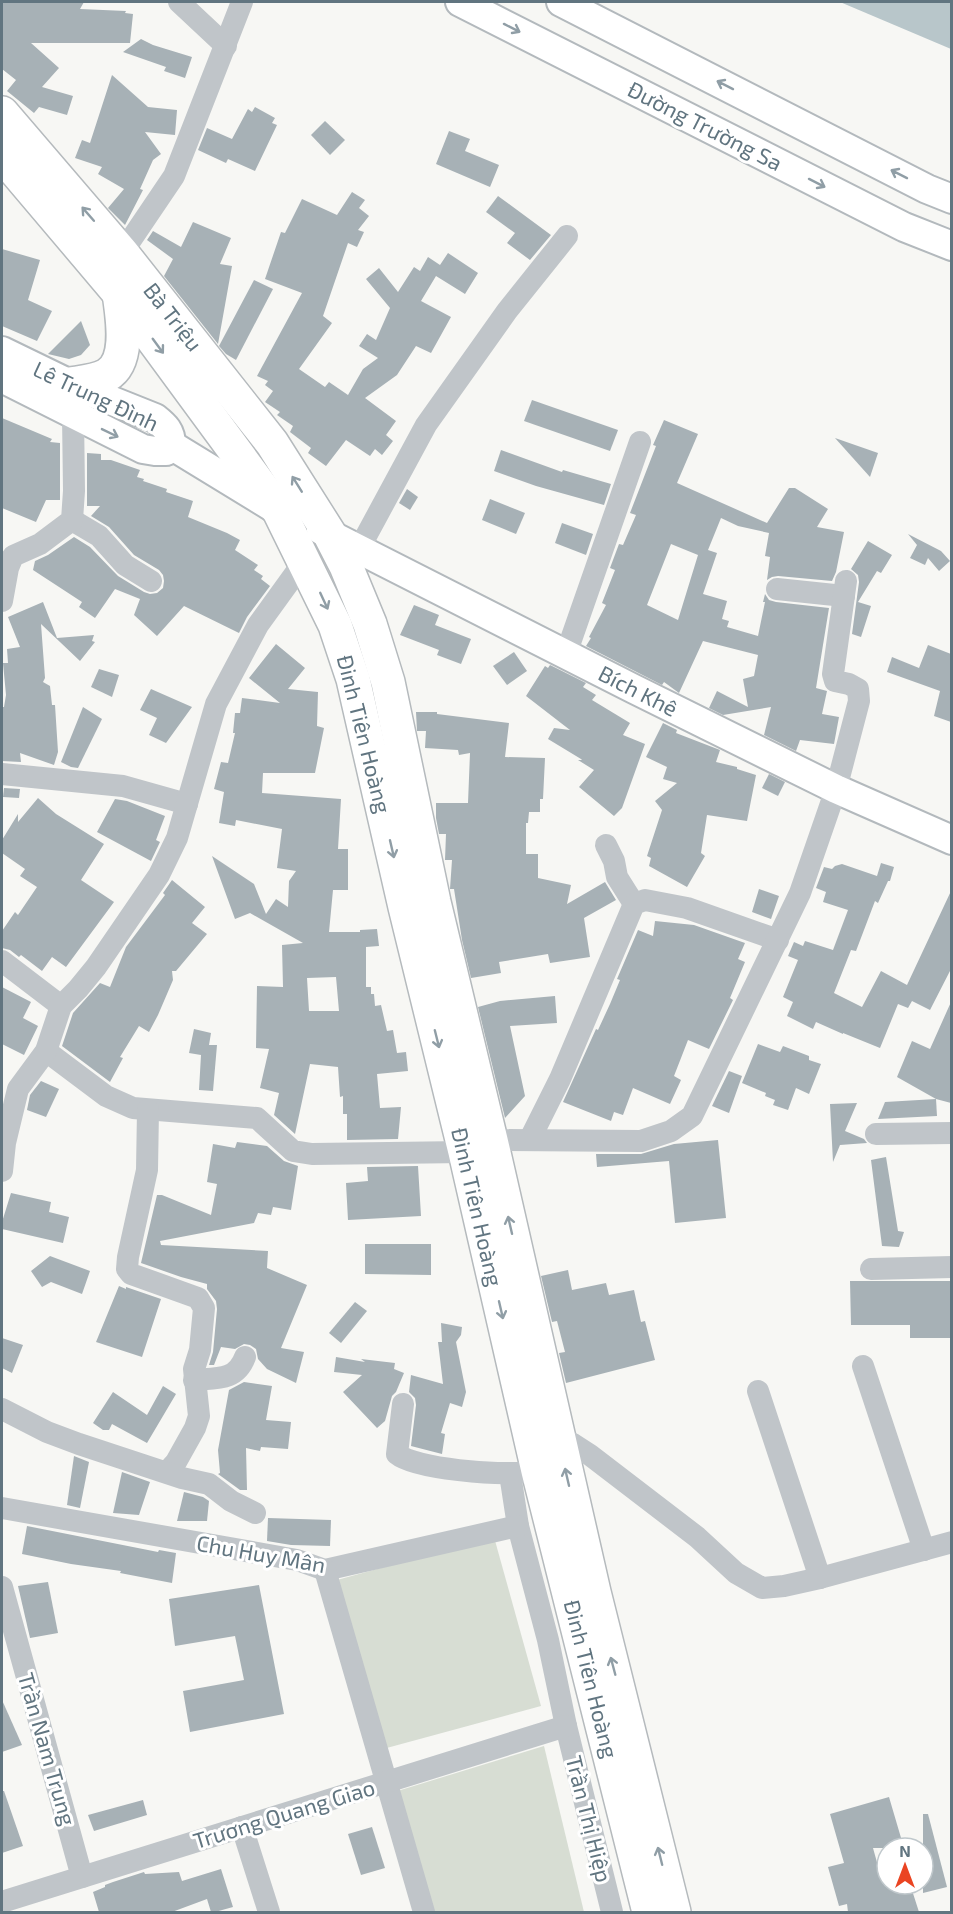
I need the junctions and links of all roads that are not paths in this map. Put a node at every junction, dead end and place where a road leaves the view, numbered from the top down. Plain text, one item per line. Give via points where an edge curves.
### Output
1 (179, 2) edge
2 (242, 2) edge
3 (460, 2) edge
4 (561, 2) edge
5 (226, 46) junction
6 (2, 113) edge
7 (2, 155) edge
8 (951, 199) edge
9 (567, 236) dead end
10 (951, 246) edge
11 (122, 253) junction
12 (118, 292) junction
13 (2, 351) edge
14 (2, 378) edge
15 (72, 400) junction
16 (639, 442) dead end
17 (171, 445) joint
18 (279, 511) junction
19 (72, 520) junction
20 (328, 533) junction
21 (359, 549) junction
22 (305, 560) junction
23 (151, 580) dead end
24 (777, 589) dead end
25 (2, 600) edge
26 (566, 654) junction
27 (2, 774) edge
28 (836, 789) junction
29 (187, 804) junction
30 (951, 840) edge
31 (606, 845) dead end
32 (634, 904) junction
33 (778, 940) junction
34 (2, 961) edge
35 (61, 1006) junction
36 (46, 1051) junction
37 (10, 1087) edge
38 (148, 1110) junction
39 (951, 1133) edge
40 (876, 1134) dead end
41 (530, 1139) junction
42 (478, 1146) junction
43 (2, 1171) edge
44 (951, 1267) edge
45 (872, 1269) dead end
46 (245, 1357) dead end
47 (863, 1366) dead end
48 (194, 1380) junction
49 (758, 1391) dead end
50 (403, 1404) dead end
51 (2, 1409) edge
52 (558, 1437) junction
53 (167, 1472) junction
54 (524, 1473) junction
55 (2, 1508) edge
56 (255, 1513) dead end
57 (518, 1526) junction
58 (951, 1542) edge
59 (924, 1550) junction
60 (325, 1570) junction
61 (820, 1578) junction
62 (2, 1587) edge
63 (566, 1726) junction
64 (388, 1782) junction
65 (242, 1827) junction
66 (82, 1877) junction
67 (2, 1902) edge
68 (269, 1912) edge
69 (424, 1912) edge
70 (612, 1912) edge
71 (649, 1912) edge
72 (674, 1912) edge

1 - 5 street
2 - 5 street
3 -> 10 main road, Đường Trường Sa via 904,227
8 -> 4 main road, Đường Trường Sa
5 - 11 street via 174,176
11 -> 6 highway, Bà Triệu
7 - 12 highway, Bà Triệu
9 - 21 street via 507,310 426,425
20 -> 11 highway, Bà Triệu via 272,443
12 - 15 highway via 124,335 115,370 94,380
12 -> 18 highway, Bà Triệu
13 - 15 main road, Lê Trung Đình
14 - 15 main road, Lê Trung Đình
15 - 17 main road, Lê Trung Đình via 155,418 171,435
15 - 19 street
16 - 26 street
17 - 18 main road, Bích Khê
18 - 20 main road, Bích Khê
18 - 22 highway, Đinh Tiên Hoàng
19 - 23 street via 99,536 125,565
19 - 25 street via 40,544 14,556
20 - 21 main road, Bích Khê
20 - 42 highway, Đinh Tiên Hoàng via 366,614 388,682 434,902
21 - 26 main road, Bích Khê
22 - 29 street via 258,626 219,697
22 -> 42 highway, Đinh Tiên Hoàng via 335,625 353,680 405,907
24 - 28 street via 845,588 833,674 835,681 858,690 858,701
26 - 28 main road, Bích Khê
27 - 29 street via 123,786
28 - 30 main road, Bích Khê
28 - 33 street via 800,893
29 - 35 street via 177,838 159,875 96,967
31 - 32 street via 617,877
32 - 33 street via 645,900 687,908
32 - 41 street via 560,1079
33 - 41 street via 692,1116 671,1131 641,1141
34 - 35 street
35 - 36 street
36 - 37 street
36 - 38 street via 106,1096
37 - 43 street
38 - 42 street via 257,1119 293,1151 312,1154
38 - 48 street via 147,1170 127,1269 203,1303
39 - 40 street
41 - 42 street
52 -> 42 highway, Đinh Tiên Hoàng
42 -> 54 highway, Đinh Tiên Hoàng
44 - 45 street
46 - 48 street via 234,1373
47 - 59 street
48 - 53 street via 199,1416
49 - 61 street
50 - 54 street via 397,1454 402,1458 434,1466
51 - 53 street via 47,1432
52 - 61 street via 590,1455 697,1537 736,1573 762,1588
72 -> 52 highway, Đinh Tiên Hoàng
53 - 56 street via 209,1484
54 - 57 street, Trần Thị Hiệp
54 - 71 highway, Đinh Tiên Hoàng
55 - 60 street, Chu Huy Mân via 297,1560
57 - 60 street, Chu Huy Mân
57 - 63 street, Trần Thị Hiệp via 554,1661
58 - 59 street
59 - 61 street
60 - 64 street
62 - 66 street, Trần Nam Trung
63 - 64 street, Trương Quang Giao
63 - 70 street, Trần Thị Hiệp
64 - 65 street, Trương Quang Giao
64 - 69 street
65 - 66 street, Trương Quang Giao
65 - 68 street
66 - 67 street, Trương Quang Giao

